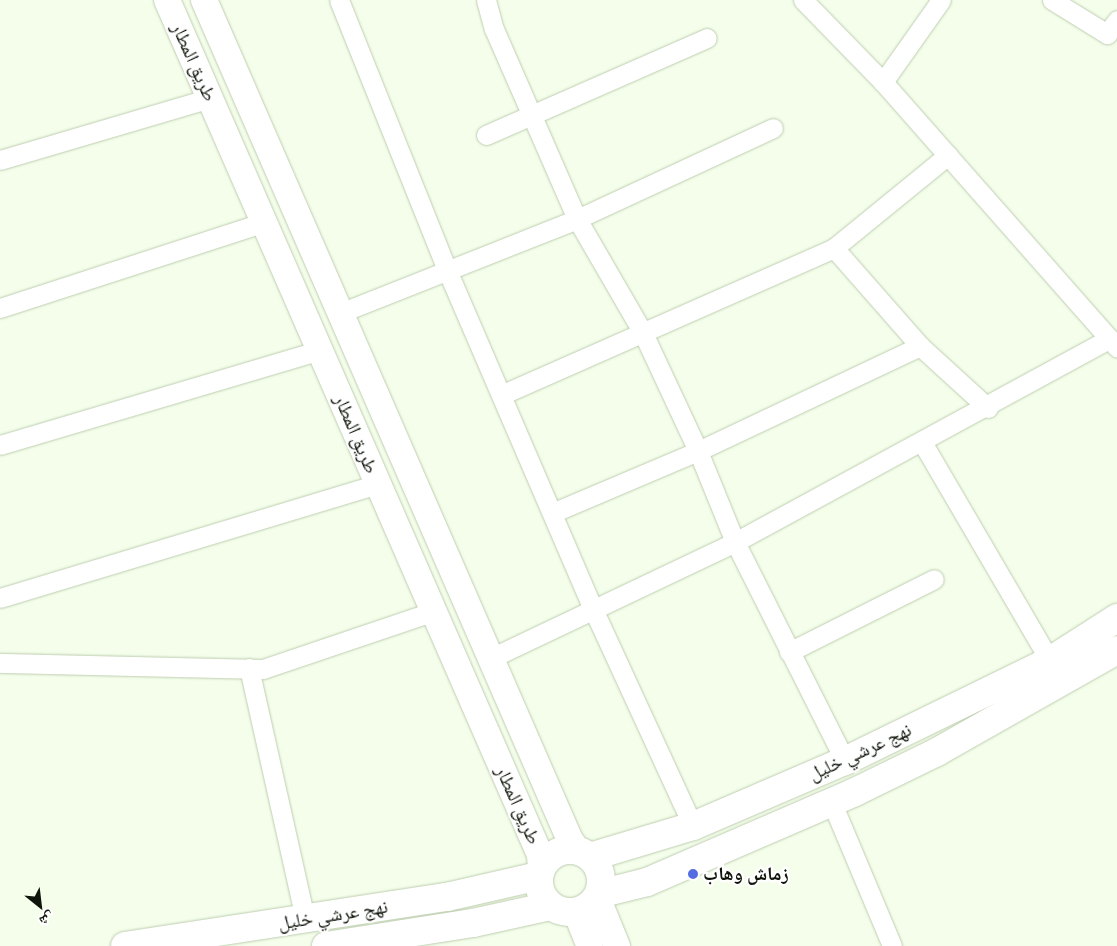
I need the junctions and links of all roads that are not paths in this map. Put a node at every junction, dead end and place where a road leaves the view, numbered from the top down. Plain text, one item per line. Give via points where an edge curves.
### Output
1 (167, 0) edge
2 (204, 0) edge
3 (339, 0) edge
4 (486, 0) edge
5 (803, 0) edge
6 (941, 0) edge
7 (1052, 0) edge
8 (1117, 20) edge
9 (707, 38) dead end
10 (883, 82) junction
11 (210, 98) junction
12 (531, 116) junction
13 (773, 128) dead end
14 (486, 135) dead end
15 (948, 155) junction
16 (0, 160) edge
17 (577, 219) junction
18 (264, 222) junction
19 (834, 248) junction
20 (447, 270) junction
21 (0, 308) edge
22 (340, 313) junction
23 (643, 333) junction
24 (1113, 343) edge
25 (920, 346) junction
26 (320, 350) junction
27 (501, 395) junction
28 (988, 408) junction
29 (922, 442) junction
30 (0, 445) edge
31 (698, 451) junction
32 (378, 484) junction
33 (552, 513) junction
34 (735, 542) junction
35 (934, 579) dead end
36 (0, 598) edge
37 (594, 610) junction
38 (434, 611) junction
39 (1117, 618) edge
40 (1117, 650) edge
41 (789, 652) junction
42 (491, 658) junction
43 (1050, 661) junction
44 (0, 662) edge
45 (249, 668) junction
46 (845, 761) junction
47 (832, 802) junction
48 (693, 826) junction
49 (584, 854) junction
50 (540, 872) junction
51 (591, 901) junction
52 (550, 906) junction
53 (306, 919) junction
54 (394, 941) edge
55 (125, 946) edge
56 (326, 946) edge
57 (590, 946) edge
58 (618, 946) edge
59 (892, 946) edge

1 - 11 main road, طريق المطار
2 - 22 main road, طريق المطار
3 - 20 street
4 - 12 street via 494,29
5 - 10 street
6 - 10 street
7 - 8 street via 1107,34
9 - 12 street
10 - 15 street
11 - 16 street
11 - 18 main road, طريق المطار
12 - 14 street
12 - 17 street
13 - 17 street
15 - 19 street
15 - 24 street
17 - 20 street
17 - 23 street
18 - 21 street
18 - 26 main road, طريق المطار
19 - 23 street
19 - 25 street
20 - 22 street
20 - 27 street
22 - 42 main road, طريق المطار
23 - 27 street
23 - 31 street
24 - 28 street
25 - 28 street
25 - 31 street
26 - 30 street
26 - 32 main road, طريق المطار
27 - 33 street
28 - 29 street
29 - 34 street
29 - 43 street
31 - 33 street
31 - 34 street
32 - 36 street
32 - 38 main road, طريق المطار
33 - 37 street
34 - 37 street
34 - 41 street
35 - 41 street
37 - 42 street
37 - 48 street
38 - 45 street via 262,669
38 - 50 main road, طريق المطار via 540,855
39 - 43 highway, نهج عرشي خليل
40 - 47 highway, نهج عرشي خليل via 937,752
41 - 46 street
42 - 49 main road, طريق المطار via 570,840
43 - 46 highway, نهج عرشي خليل
44 - 45 street
45 - 53 street
46 - 48 highway, نهج عرشي خليل
47 - 51 highway, نهج عرشي خليل via 647,882
47 - 59 street
48 - 49 highway, نهج عرشي خليل
49 - 50 highway via 559,852 548,858
49 - 51 highway via 601,874
50 - 52 highway via 540,892
50 - 53 highway, نهج عرشي خليل via 447,897
51 - 52 highway via 560,911
51 - 57 main road
51 - 58 main road
52 - 54 highway, نهج عرشي خليل
53 - 55 highway, نهج عرشي خليل
54 - 56 highway, نهج عرشي خليل

